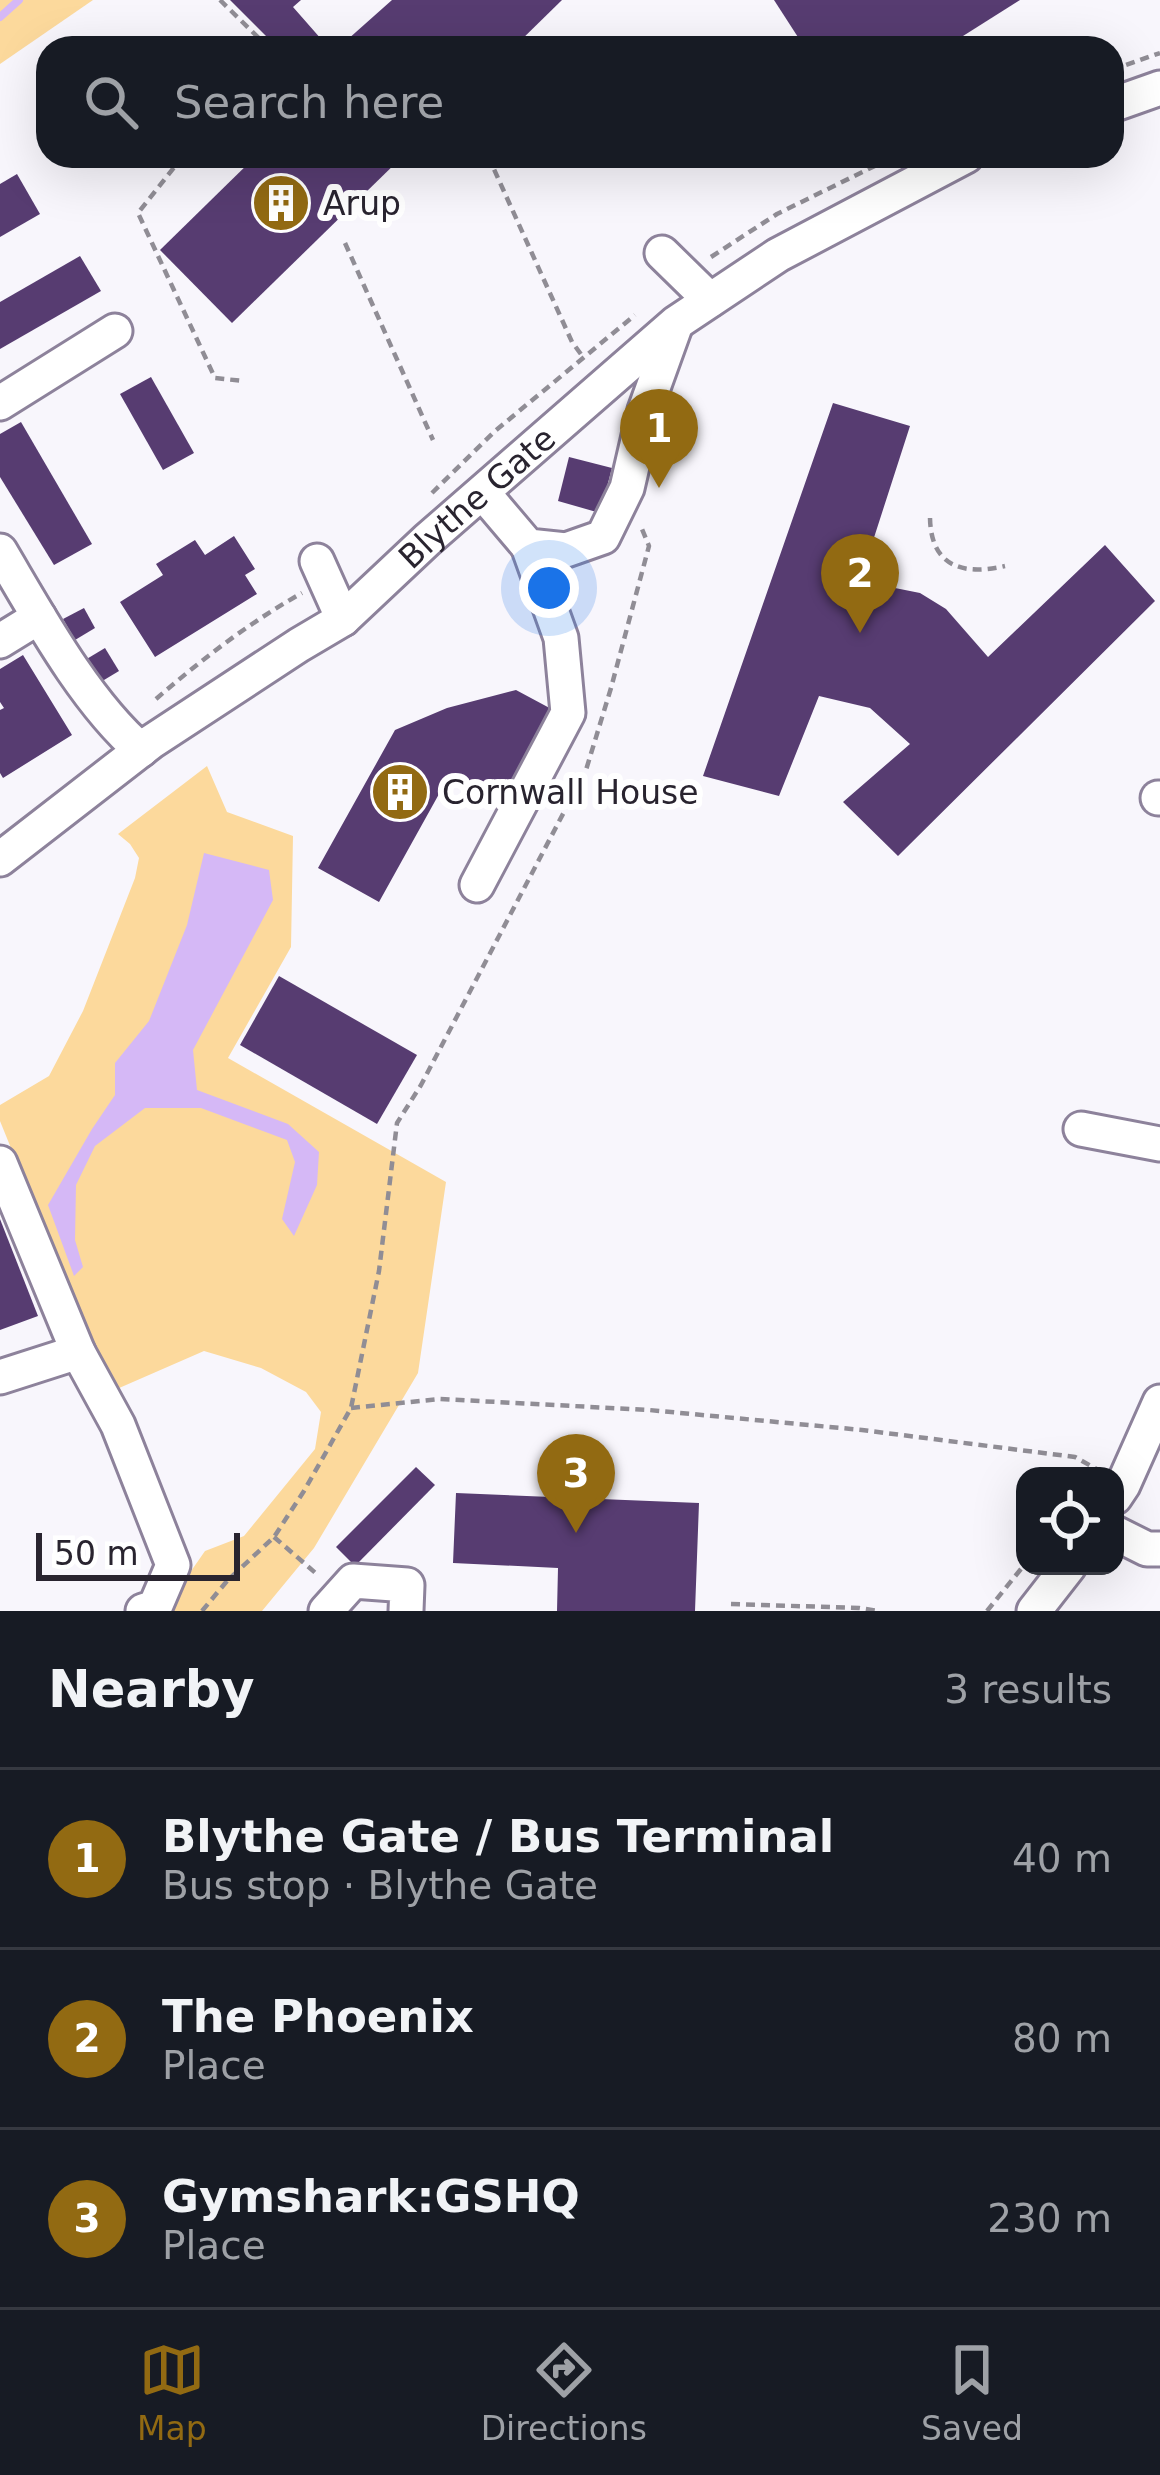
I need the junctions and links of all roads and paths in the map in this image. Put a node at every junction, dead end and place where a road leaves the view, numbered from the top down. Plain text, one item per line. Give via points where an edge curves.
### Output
1 (220, 0) edge
2 (257, 36) edge
3 (1160, 53) edge
4 (1124, 66) edge
5 (1160, 88) edge
6 (1124, 101) edge
7 (174, 168) edge
8 (493, 168) edge
9 (871, 168) edge
10 (943, 168) edge
11 (345, 243) dead end
12 (674, 265) joint
13 (710, 300) junction
14 (634, 316) dead end
15 (676, 323) junction
16 (115, 332) dead end
17 (583, 357) junction
18 (243, 380) dead end
19 (605, 383) junction
20 (0, 404) edge
21 (433, 440) dead end
22 (627, 488) junction
23 (483, 493) junction
24 (430, 496) dead end
25 (930, 518) dead end
26 (528, 546) junction
27 (0, 551) edge
28 (1005, 566) dead end
29 (321, 570) joint
30 (39, 617) junction
31 (343, 620) junction
32 (0, 641) edge
33 (130, 740) junction
34 (0, 859) edge
35 (477, 885) dead end
36 (1081, 1129) dead end
37 (1160, 1144) edge
38 (0, 1162) edge
39 (78, 1352) junction
40 (0, 1377) edge
41 (1160, 1402) edge
42 (351, 1408) junction
43 (1091, 1466) edge
44 (1124, 1478) edge
45 (274, 1537) junction
46 (1124, 1537) edge
47 (1160, 1549) edge
48 (1016, 1575) edge
49 (1062, 1575) edge
50 (334, 1602) edge
51 (731, 1604) dead end
52 (143, 1611) edge
53 (202, 1611) edge
54 (406, 1611) edge
55 (878, 1611) edge
56 (987, 1611) edge
57 (1034, 1611) edge

1 - 2 path
3 - 4 path
5 - 6 street
7 - 18 path via 138,213 215,378
8 - 17 path
9 - 12 path
10 - 13 street, Blythe Gate
11 - 21 path
12 - 13 street
13 - 15 street, Blythe Gate
14 - 17 path
15 - 19 street, Blythe Gate
15 - 22 street
16 - 20 street
17 - 19 path
17 - 24 path
19 - 23 street, Blythe Gate
22 - 26 street via 603,537 566,550
22 - 42 path via 649,546 611,688 586,770 397,1123
23 - 26 street
23 - 31 street, Blythe Gate
25 - 28 path via 930,537 953,565
26 - 35 street via 561,638 568,713
27 - 30 street
29 - 31 street
29 - 33 path via 188,671
30 - 32 street
30 - 33 street
31 - 33 street, Blythe Gate
33 - 34 street, Blythe Gate
36 - 37 street
38 - 39 street
39 - 40 street
39 - 52 street via 118,1425 173,1565 155,1607
41 - 44 street
42 - 43 path via 440,1399 649,1410 1075,1456
42 - 45 path
45 - 50 path
45 - 53 path
46 - 47 street
48 - 56 path
49 - 57 street
50 - 54 street via 353,1581 407,1585
51 - 55 path

